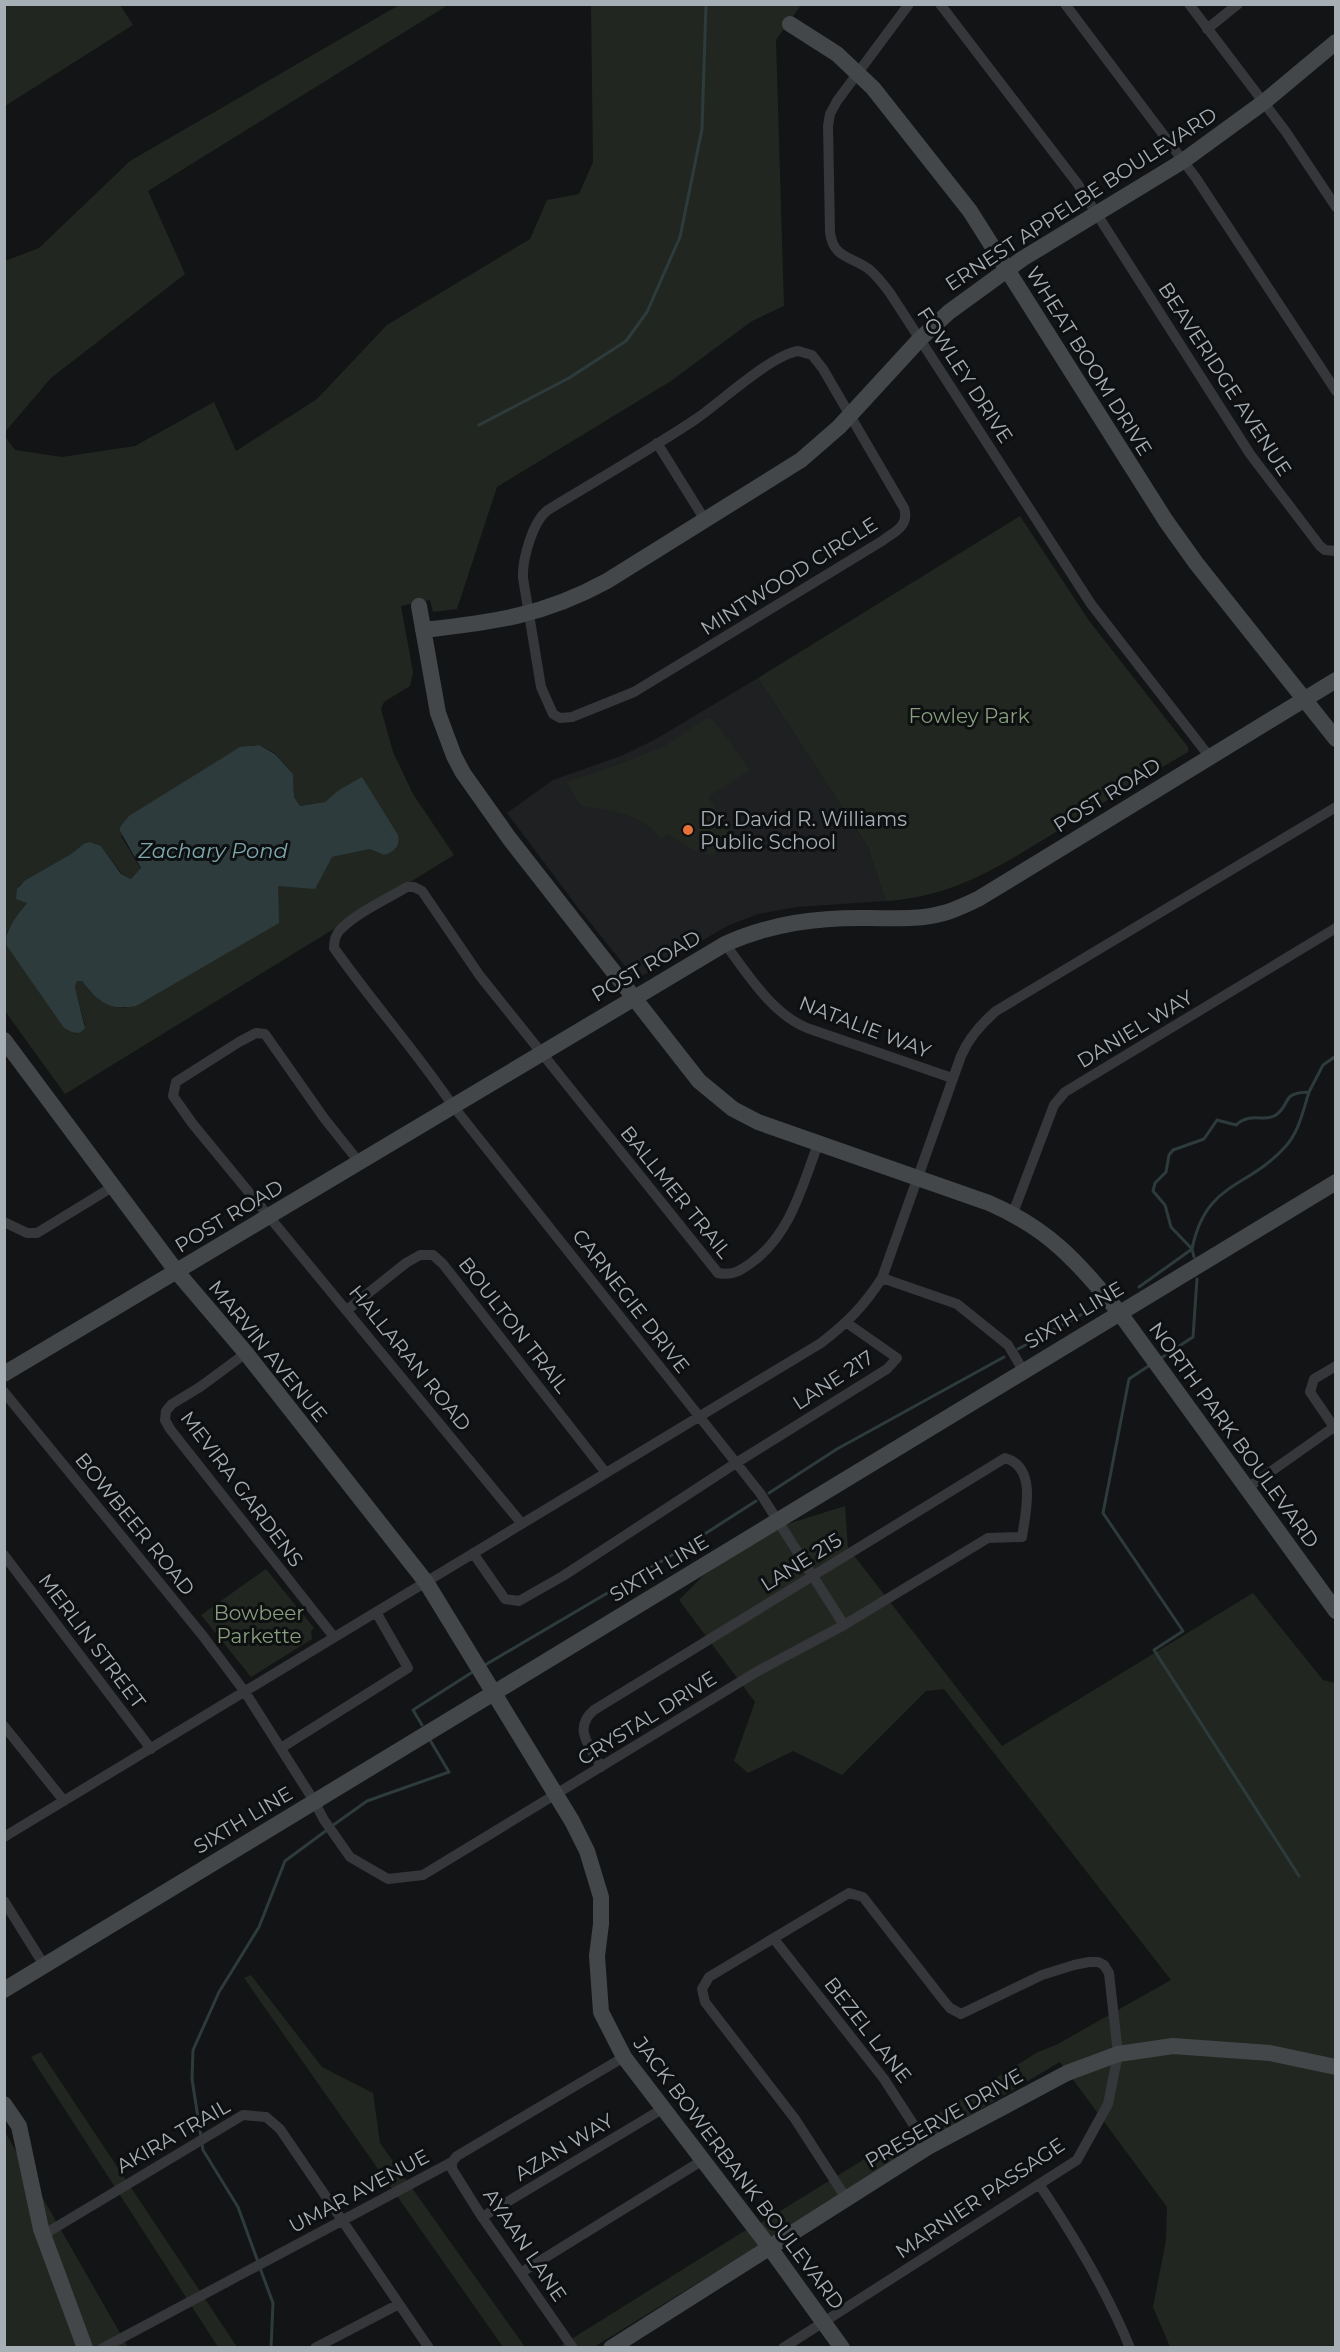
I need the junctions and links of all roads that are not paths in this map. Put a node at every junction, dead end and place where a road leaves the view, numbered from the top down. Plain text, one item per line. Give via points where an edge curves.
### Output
1 (909, 4) edge
2 (940, 4) edge
3 (1065, 4) edge
4 (1189, 4) edge
5 (1238, 4) edge
6 (790, 24) dead end
7 (1208, 28) junction
8 (1335, 42) edge
9 (859, 73) junction
10 (1264, 102) junction
11 (1183, 161) junction
12 (1335, 207) edge
13 (1096, 214) junction
14 (1006, 270) junction
15 (920, 339) junction
16 (1335, 391) edge
17 (851, 415) junction
18 (657, 443) junction
19 (705, 520) junction
20 (1335, 551) edge
21 (419, 606) dead end
22 (530, 614) junction
23 (423, 630) junction
24 (1335, 680) edge
25 (1304, 699) junction
26 (1335, 739) edge
27 (1209, 756) junction
28 (1335, 807) edge
29 (1335, 928) edge
30 (725, 944) junction
31 (633, 997) junction
32 (4, 1040) edge
33 (541, 1052) junction
34 (952, 1078) junction
35 (453, 1106) junction
36 (818, 1144) junction
37 (359, 1162) junction
38 (916, 1178) junction
39 (1335, 1182) edge
40 (114, 1186) junction
41 (1012, 1213) junction
42 (270, 1216) junction
43 (4, 1222) edge
44 (177, 1272) junction
45 (882, 1278) junction
46 (347, 1310) junction
47 (1119, 1312) junction
48 (847, 1323) junction
49 (246, 1353) junction
50 (1335, 1366) edge
51 (1023, 1370) junction
52 (4, 1374) edge
53 (4, 1392) edge
54 (699, 1417) junction
55 (1335, 1428) edge
56 (736, 1463) junction
57 (606, 1473) junction
58 (1246, 1489) junction
59 (779, 1520) junction
60 (522, 1524) junction
61 (1022, 1537) joint
62 (473, 1553) junction
63 (4, 1555) edge
64 (814, 1576) junction
65 (426, 1582) junction
66 (1335, 1611) edge
67 (376, 1612) junction
68 (844, 1624) junction
69 (334, 1638) junction
70 (245, 1692) junction
71 (492, 1692) junction
72 (4, 1726) edge
73 (281, 1748) junction
74 (151, 1749) junction
75 (601, 1767) junction
76 (556, 1796) junction
77 (64, 1801) junction
78 (314, 1801) junction
79 (4, 1837) edge
80 (4, 1902) edge
81 (774, 1939) junction
82 (44, 1965) junction
83 (4, 1989) edge
84 (1118, 2054) junction
85 (624, 2057) junction
86 (1335, 2067) edge
87 (4, 2104) edge
88 (664, 2108) junction
89 (928, 2147) junction
90 (703, 2160) junction
91 (452, 2162) junction
92 (1039, 2184) junction
93 (846, 2198) junction
94 (482, 2217) junction
95 (342, 2220) junction
96 (43, 2235) junction
97 (770, 2247) junction
98 (522, 2272) junction
99 (399, 2304) junction
100 (824, 2322) junction
101 (85, 2348) edge
102 (103, 2348) edge
103 (315, 2348) edge
104 (429, 2348) edge
105 (573, 2348) edge
106 (611, 2348) edge
107 (783, 2348) edge
108 (842, 2348) edge
109 (1130, 2348) edge

1 - 9 street, FOWLEY DRIVE
2 - 13 street, BEAVERIDGE AVENUE via 1068,171
3 - 11 street
4 - 7 street
5 - 7 street
6 - 9 street, WHEAT BOOM DRIVE
7 - 10 street
8 - 10 street, ERNEST APPELBE BOULEVARD
9 - 14 street, WHEAT BOOM DRIVE via 969,212
9 - 15 street, FOWLEY DRIVE via 837,101 829,119 831,239 836,250 872,272 890,292
10 - 11 street, ERNEST APPELBE BOULEVARD
10 - 12 street
11 - 13 street, ERNEST APPELBE BOULEVARD
11 - 16 street
13 - 14 street, ERNEST APPELBE BOULEVARD
13 - 20 street, BEAVERIDGE AVENUE via 1262,471 1320,546
14 - 15 street, ERNEST APPELBE BOULEVARD
14 - 25 street, WHEAT BOOM DRIVE via 1166,521
15 - 17 street, ERNEST APPELBE BOULEVARD
15 - 27 street, FOWLEY DRIVE via 1092,604
17 - 18 street, MINTWOOD CIRCLE via 818,360 809,353 795,352 768,366
17 - 19 street, ERNEST APPELBE BOULEVARD via 801,460
17 - 22 street, MINTWOOD CIRCLE via 905,512 901,527 882,541 640,689 572,717 556,716 549,710 538,674
18 - 19 street
18 - 22 street, MINTWOOD CIRCLE via 541,515 523,564
19 - 22 street, ERNEST APPELBE BOULEVARD via 593,589
21 - 23 street, NORTH PARK BOULEVARD
22 - 23 street, ERNEST APPELBE BOULEVARD
23 - 31 street, NORTH PARK BOULEVARD via 438,713 458,765 509,838
24 - 25 street, POST ROAD
25 - 26 street, WHEAT BOOM DRIVE
25 - 27 street, POST ROAD
27 - 30 street, POST ROAD via 978,900 943,913 896,919 772,926
28 - 34 street via 996,1011 972,1035
29 - 41 street, DANIEL WAY via 1065,1092 1054,1105
30 - 31 street, POST ROAD
30 - 34 street, NATALIE WAY via 766,996 794,1022
31 - 33 street, POST ROAD
31 - 36 street, NORTH PARK BOULEVARD via 699,1081 716,1096 758,1122
32 - 40 street, MARVIN AVENUE
33 - 35 street, POST ROAD
33 - 35 street, CARNEGIE DRIVE via 480,976 422,891 407,887 382,902 338,932 334,948
33 - 36 street, BALLMER TRAIL via 718,1273 729,1275 741,1270 776,1241 796,1204
34 - 38 street
35 - 37 street, POST ROAD
35 - 54 street, CARNEGIE DRIVE
36 - 38 street, NORTH PARK BOULEVARD
37 - 42 street, POST ROAD
37 - 42 street, HALLARAN ROAD via 265,1034 256,1033 239,1042 176,1082 173,1096
38 - 41 street, NORTH PARK BOULEVARD
38 - 45 street
39 - 47 street, SIXTH LINE
40 - 43 street via 37,1233 27,1233
40 - 44 street, MARVIN AVENUE
41 - 47 street, NORTH PARK BOULEVARD via 1065,1250
42 - 44 street, POST ROAD
42 - 46 street, HALLARAN ROAD
44 - 49 street, MARVIN AVENUE
44 - 52 street, POST ROAD
45 - 48 street
45 - 51 street via 957,1304 1008,1345
46 - 57 street, BOULTON TRAIL via 406,1263 420,1255 433,1255
46 - 60 street, HALLARAN ROAD
47 - 51 street, SIXTH LINE
47 - 58 street, NORTH PARK BOULEVARD
48 - 54 street
48 - 56 street, LANE 217 via 897,1358 887,1369
49 - 65 street, MARVIN AVENUE
49 - 69 street, MEVIRA GARDENS via 172,1404 165,1420
50 - 55 street via 1314,1379 1310,1392
51 - 59 street, SIXTH LINE
53 - 70 street, BOWBEER ROAD
54 - 56 street, CARNEGIE DRIVE
54 - 57 street
55 - 58 street
56 - 59 street, CARNEGIE DRIVE
56 - 62 street via 519,1601 505,1599
57 - 60 street
58 - 66 street, NORTH PARK BOULEVARD
59 - 64 street, CARNEGIE DRIVE
59 - 71 street, SIXTH LINE
60 - 62 street
61 - 64 street, LANE 215 via 1025,1476 1016,1461 1005,1458
61 - 68 street, CRYSTAL DRIVE via 988,1538
62 - 65 street
63 - 74 street, MERLIN STREET
64 - 68 street, CARNEGIE DRIVE
64 - 75 street, LANE 215 via 588,1715 583,1732
65 - 67 street
65 - 71 street, MARVIN AVENUE
67 - 69 street
67 - 73 street via 408,1668
68 - 75 street, CRYSTAL DRIVE via 758,1671
69 - 70 street
70 - 73 street, BOWBEER ROAD
70 - 74 street
71 - 76 street, JACK BOWERBANK BOULEVARD
71 - 78 street, SIXTH LINE
72 - 77 street
73 - 78 street, BOWBEER ROAD
74 - 77 street
75 - 76 street, CRYSTAL DRIVE
76 - 78 street, CRYSTAL DRIVE via 423,1875 388,1879 350,1857
76 - 85 street, JACK BOWERBANK BOULEVARD via 587,1851 596,1876 601,1897 597,1956 602,2012
77 - 79 street
78 - 82 street, SIXTH LINE
80 - 82 street
81 - 84 street, MARNIER PASSAGE via 842,1896 855,1893 863,1897 950,2008 961,2014 1042,1975 1098,1962 1109,1973
81 - 89 street, BEZEL LANE via 884,2079
81 - 93 street, MARNIER PASSAGE via 709,1977 703,1996 795,2119
82 - 83 street, SIXTH LINE
84 - 86 street, PRESERVE DRIVE via 1173,2046 1270,2053
84 - 89 street, PRESERVE DRIVE via 1066,2073
84 - 92 street, MARNIER PASSAGE via 1108,2104 1077,2160
85 - 88 street, JACK BOWERBANK BOULEVARD
85 - 91 street, UMAR AVENUE
87 - 96 street via 19,2126
88 - 90 street, JACK BOWERBANK BOULEVARD
88 - 94 street, AZAN WAY
89 - 93 street, PRESERVE DRIVE
90 - 97 street, JACK BOWERBANK BOULEVARD
90 - 98 street
91 - 94 street, AYAAN LANE via 452,2169
91 - 95 street, UMAR AVENUE
92 - 100 street, MARNIER PASSAGE
92 - 109 street via 1076,2239 1115,2310
93 - 97 street, PRESERVE DRIVE
94 - 98 street, AYAAN LANE
95 - 96 street, AKIRA TRAIL via 280,2130 266,2117 243,2115
95 - 99 street, AKIRA TRAIL
95 - 102 street, UMAR AVENUE
96 - 101 street
97 - 100 street, JACK BOWERBANK BOULEVARD
97 - 106 street, PRESERVE DRIVE
98 - 105 street, AYAAN LANE
99 - 103 street
99 - 104 street, AKIRA TRAIL
100 - 107 street, MARNIER PASSAGE
100 - 108 street, JACK BOWERBANK BOULEVARD

